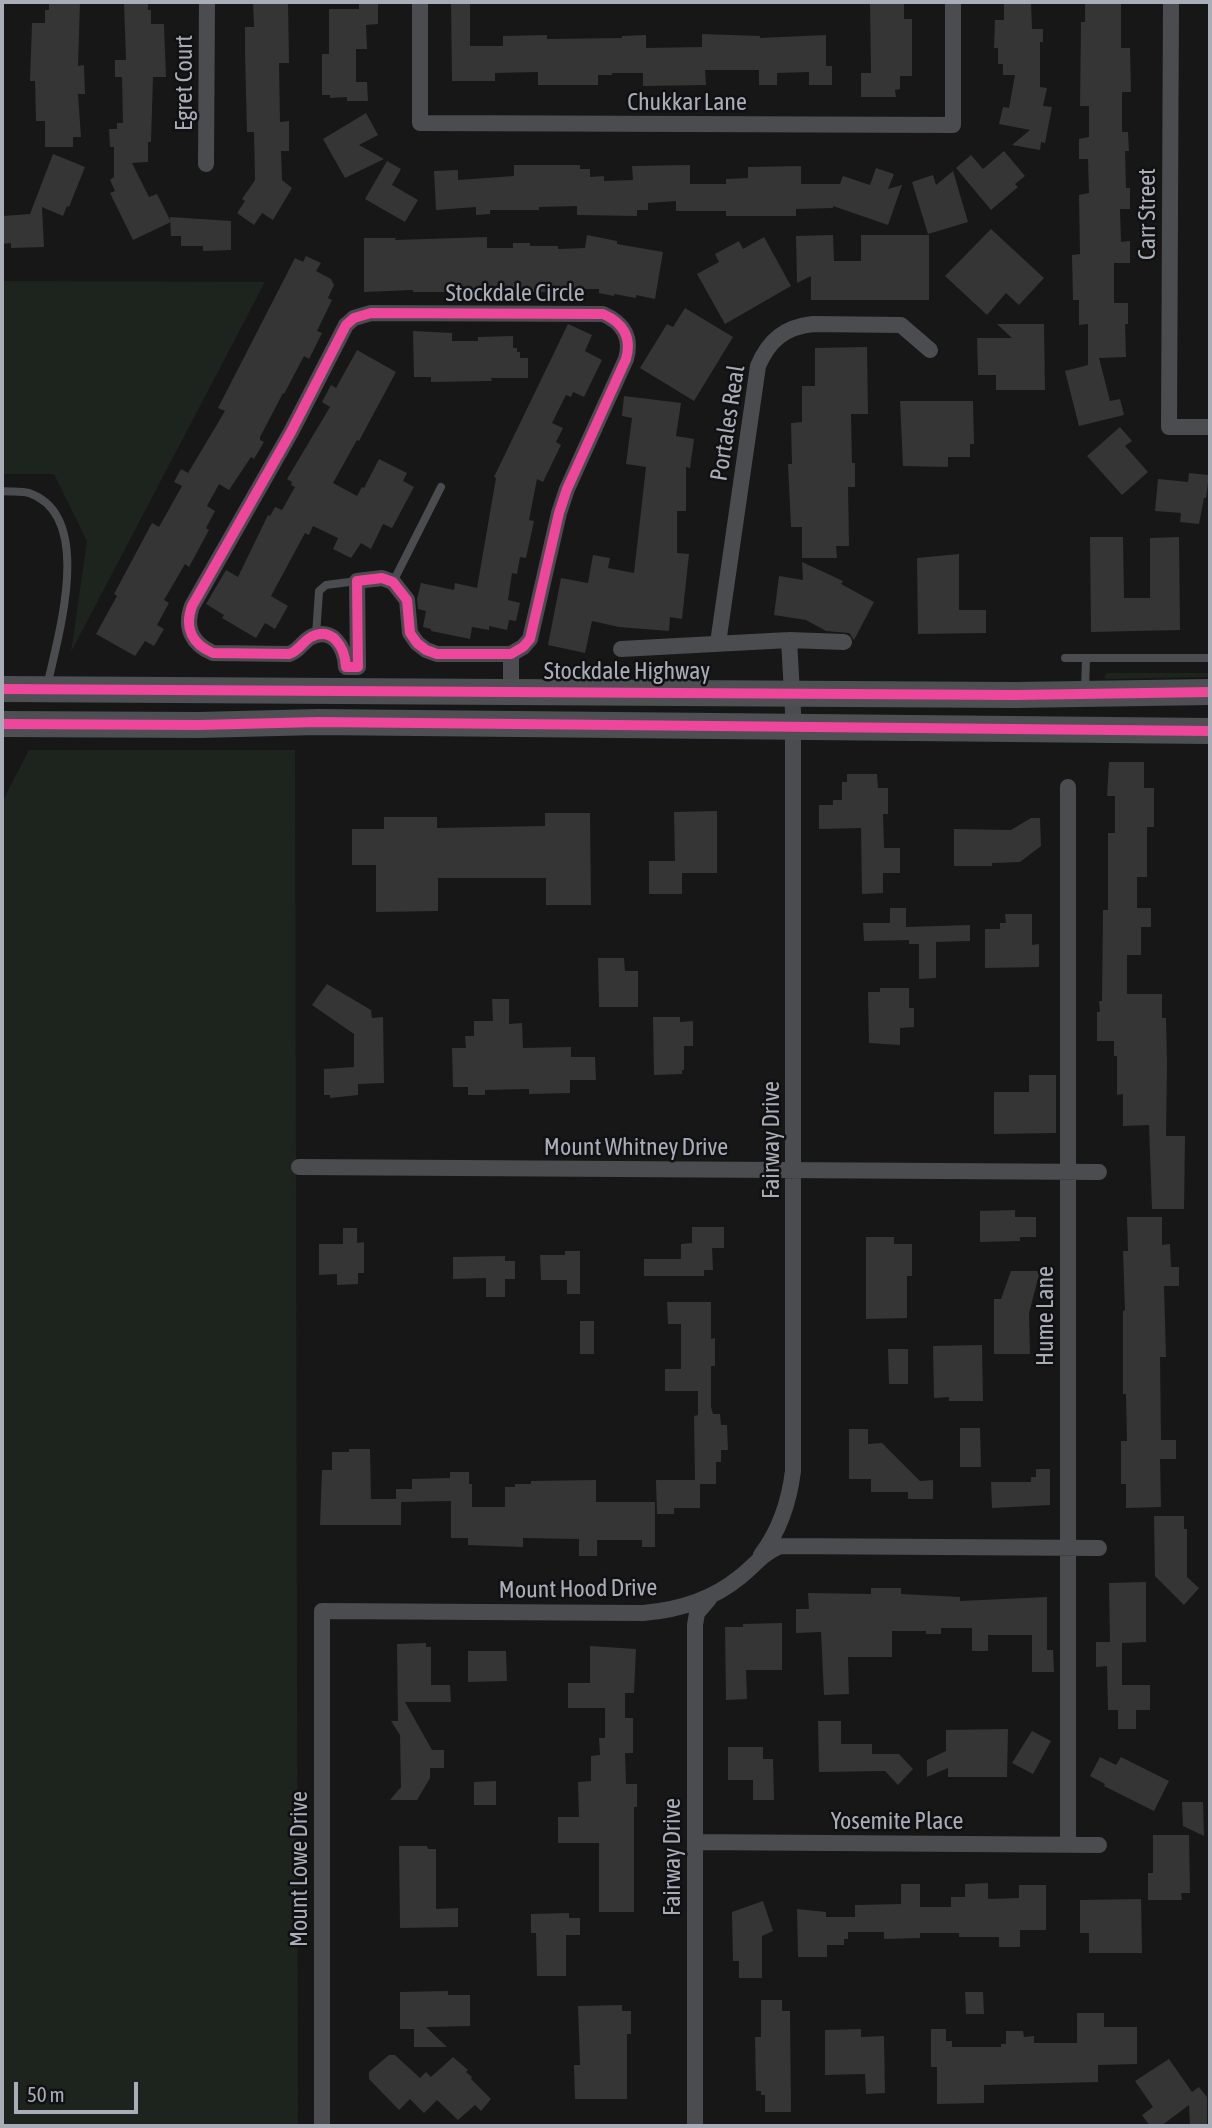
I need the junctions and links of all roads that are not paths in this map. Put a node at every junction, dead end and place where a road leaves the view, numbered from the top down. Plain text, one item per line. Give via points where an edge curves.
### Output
1 (207, 2) edge
2 (420, 2) edge
3 (953, 2) edge
4 (1171, 2) edge
5 (206, 164) dead end
6 (930, 350) dead end
7 (1210, 427) edge
8 (441, 486) dead end
9 (2, 491) edge
10 (357, 581) junction
11 (393, 582) junction
12 (316, 635) junction
13 (789, 640) junction
14 (844, 642) dead end
15 (718, 643) junction
16 (621, 649) dead end
17 (511, 654) junction
18 (1065, 658) dead end
19 (1086, 658) junction
20 (1210, 658) edge
21 (352, 679) junction
22 (2, 689) edge
23 (46, 690) junction
24 (146, 690) junction
25 (511, 691) junction
26 (1210, 692) edge
27 (1085, 695) junction
28 (793, 710) junction
29 (2, 724) edge
30 (84, 724) junction
31 (1210, 731) edge
32 (1068, 787) dead end
33 (299, 1167) dead end
34 (794, 1170) junction
35 (1068, 1172) junction
36 (1099, 1172) dead end
37 (1068, 1547) junction
38 (1099, 1548) dead end
39 (757, 1560) junction
40 (713, 1595) junction
41 (321, 1611) joint
42 (695, 1842) junction
43 (1068, 1844) junction
44 (1099, 1845) dead end
45 (322, 2126) edge
46 (695, 2126) edge

1 - 5 street, Egret Court
2 - 3 street, Chukkar Lane via 420,123 953,125
4 - 7 street, Carr Street via 1169,427
6 - 15 street, Portales Real via 901,325 813,324 787,330 764,351 758,366
8 - 11 lane
9 - 23 lane via 29,494 48,505 60,521 67,544 64,606
10 - 11 street via 382,578
10 - 12 lane via 326,585 319,591
10 - 21 street via 358,667
11 - 17 street via 407,600 410,633 426,650
12 - 17 street, Stockdale Circle via 289,654 213,653 193,640 188,615 346,326 371,313 603,314 623,327 629,350 567,489 530,639
12 - 21 street via 333,637 341,644
13 - 14 street
13 - 15 street
13 - 28 street, Fairway Drive
15 - 16 street
17 - 25 street
18 - 19 lane
19 - 20 lane
19 - 27 lane
21 - 24 main road, Stockdale Highway
21 - 25 main road, Stockdale Highway
22 - 23 main road, Stockdale Highway
23 - 24 main road, Stockdale Highway
24 - 30 main road, Stockdale Highway via 121,703 95,707
25 - 28 main road, Stockdale Highway
26 - 27 main road, Stockdale Highway
27 - 28 main road, Stockdale Highway
28 - 30 main road, Stockdale Highway
28 - 31 main road, Stockdale Highway
28 - 34 street, Fairway Drive
29 - 30 main road, Stockdale Highway
32 - 35 street, Hume Lane
33 - 34 street, Mount Whitney Drive
34 - 35 street, Mount Whitney Drive
34 - 39 street, Fairway Drive via 793,1471 782,1520
35 - 36 street, Mount Whitney Drive
35 - 37 street, Hume Lane
37 - 38 street, Mount Hood Drive
37 - 39 street, Mount Hood Drive via 780,1546
37 - 43 street, Hume Lane
39 - 40 street, Mount Hood Drive
40 - 41 street, Mount Hood Drive via 690,1606 643,1613
40 - 42 street, Fairway Drive via 697,1613 695,1625
41 - 45 street, Mount Lowe Drive
42 - 43 street, Yosemite Place
42 - 46 street, Fairway Drive
43 - 44 street, Yosemite Place

